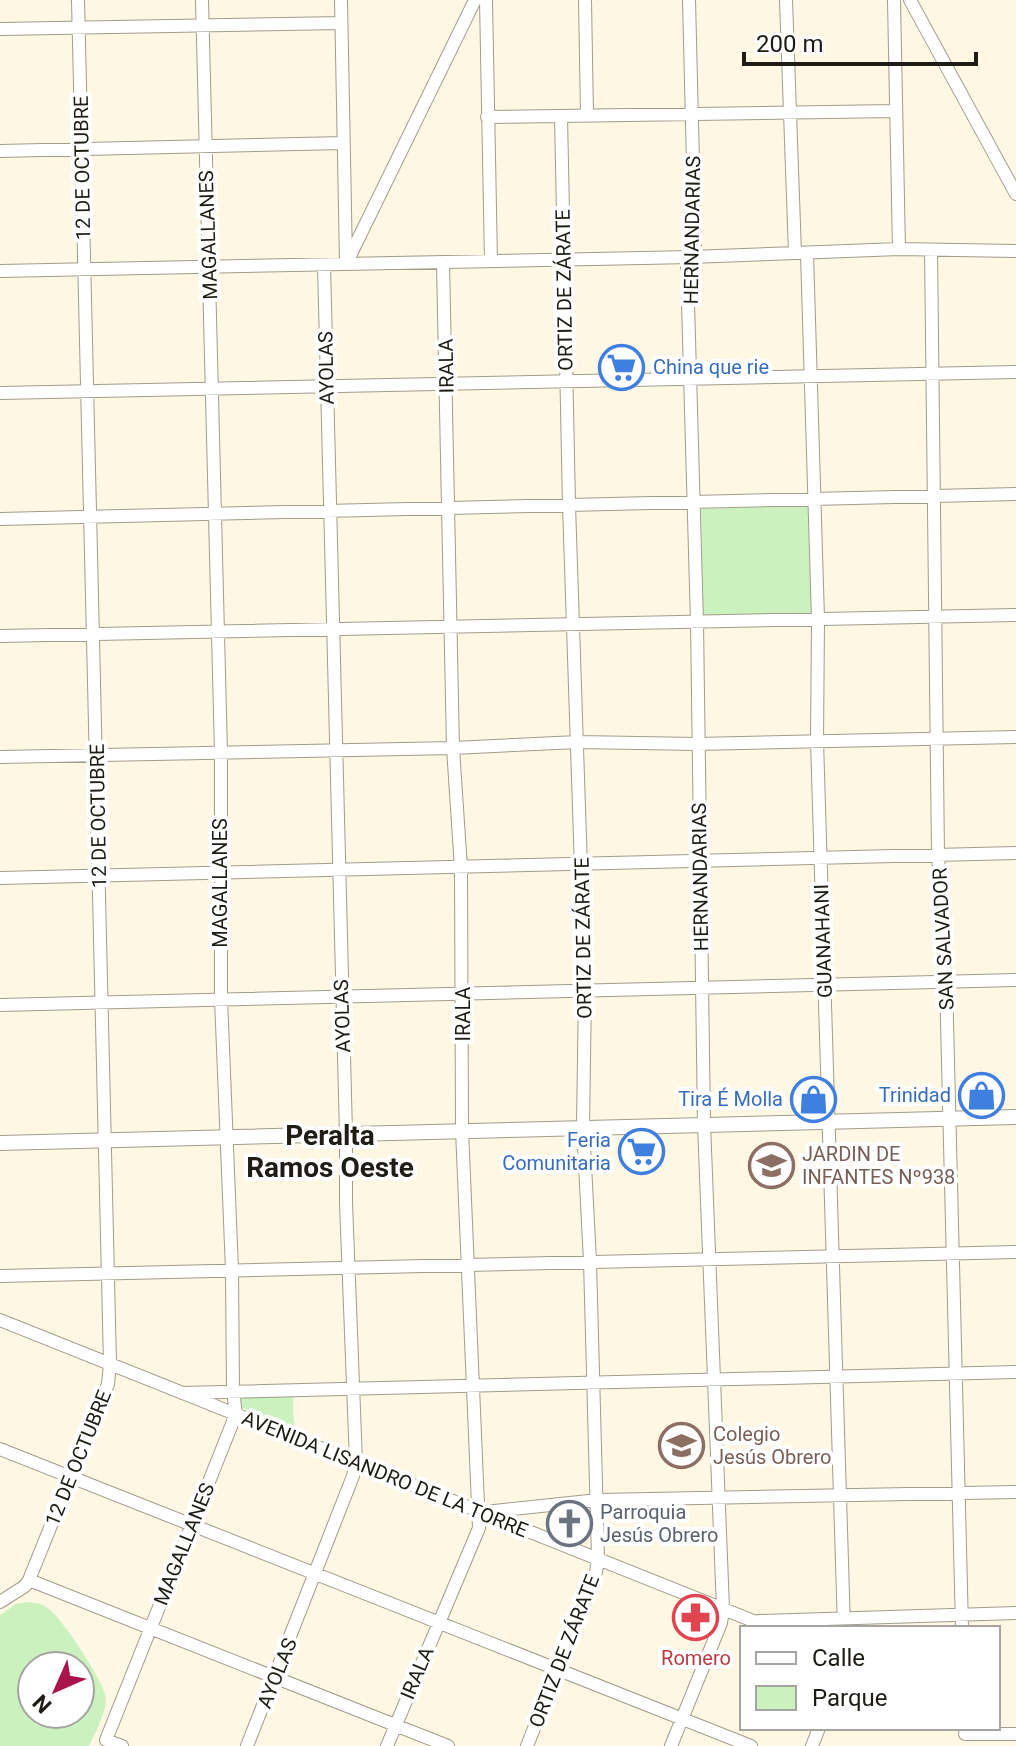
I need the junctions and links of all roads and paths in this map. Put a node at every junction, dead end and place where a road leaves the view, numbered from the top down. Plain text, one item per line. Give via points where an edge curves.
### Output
1 (78, 0) edge
2 (202, 0) edge
3 (341, 0) edge
4 (475, 0) edge
5 (486, 0) edge
6 (585, 0) edge
7 (689, 0) edge
8 (786, 0) edge
9 (894, 0) edge
10 (910, 0) edge
11 (341, 23) junction
12 (202, 25) junction
13 (79, 28) junction
14 (0, 29) edge
15 (895, 111) junction
16 (791, 112) junction
17 (693, 114) junction
18 (587, 115) junction
19 (561, 116) junction
20 (487, 117) junction
21 (343, 143) junction
22 (205, 146) junction
23 (82, 149) junction
24 (0, 151) edge
25 (1016, 194) edge
26 (899, 249) junction
27 (931, 250) junction
28 (1016, 251) edge
29 (801, 253) junction
30 (691, 257) junction
31 (564, 260) junction
32 (491, 261) junction
33 (443, 263) junction
34 (346, 264) junction
35 (324, 265) junction
36 (208, 266) junction
37 (85, 269) junction
38 (0, 271) edge
39 (933, 372) junction
40 (1016, 372) edge
41 (811, 375) junction
42 (692, 377) junction
43 (566, 380) junction
44 (446, 383) junction
45 (327, 386) junction
46 (211, 388) junction
47 (88, 391) junction
48 (0, 393) edge
49 (1016, 494) edge
50 (932, 496) junction
51 (815, 499) junction
52 (694, 502) junction
53 (569, 505) junction
54 (449, 508) junction
55 (330, 511) junction
56 (215, 514) junction
57 (91, 517) junction
58 (0, 519) edge
59 (1016, 615) edge
60 (934, 616) junction
61 (818, 619) junction
62 (697, 623) junction
63 (575, 624) junction
64 (451, 625) junction
65 (332, 628) junction
66 (218, 631) junction
67 (94, 633) junction
68 (0, 636) edge
69 (1016, 737) edge
70 (937, 738) junction
71 (817, 741) junction
72 (578, 742) junction
73 (697, 744) junction
74 (453, 748) junction
75 (334, 751) junction
76 (221, 753) junction
77 (97, 755) junction
78 (0, 757) edge
79 (1016, 853) edge
80 (938, 855) junction
81 (820, 858) junction
82 (700, 861) junction
83 (581, 864) junction
84 (461, 868) junction
85 (338, 870) junction
86 (220, 871) junction
87 (99, 875) junction
88 (0, 878) edge
89 (1016, 980) edge
90 (946, 981) junction
91 (825, 983) junction
92 (703, 987) junction
93 (585, 990) junction
94 (463, 993) junction
95 (342, 996) junction
96 (221, 999) junction
97 (103, 1002) junction
98 (0, 1005) edge
99 (1016, 1117) edge
100 (949, 1119) junction
101 (829, 1121) junction
102 (704, 1124) junction
103 (583, 1127) junction
104 (462, 1130) junction
105 (346, 1134) junction
106 (225, 1137) junction
107 (106, 1140) junction
108 (0, 1143) edge
109 (1016, 1252) edge
110 (955, 1254) junction
111 (831, 1256) junction
112 (710, 1259) junction
113 (590, 1261) junction
114 (467, 1265) junction
115 (349, 1268) junction
116 (232, 1270) junction
117 (108, 1273) junction
118 (0, 1276) edge
119 (0, 1320) edge
120 (110, 1364) junction
121 (1016, 1372) edge
122 (957, 1373) junction
123 (834, 1376) junction
124 (714, 1379) junction
125 (593, 1381) junction
126 (472, 1384) junction
127 (352, 1387) junction
128 (233, 1391) junction
129 (182, 1393) junction
130 (236, 1414) junction
131 (0, 1449) edge
132 (356, 1462) junction
133 (71, 1476) junction
134 (1016, 1492) edge
135 (958, 1493) junction
136 (839, 1494) junction
137 (719, 1497) junction
138 (598, 1500) junction
139 (481, 1512) junction
140 (193, 1523) junction
141 (598, 1559) junction
142 (317, 1572) junction
143 (29, 1580) junction
144 (0, 1602) edge
145 (723, 1609) junction
146 (1016, 1613) edge
147 (962, 1614) junction
148 (754, 1621) junction
149 (439, 1622) junction
150 (844, 1623) edge
151 (766, 1626) edge
152 (962, 1626) edge
153 (151, 1627) junction
154 (557, 1668) junction
155 (275, 1677) junction
156 (682, 1718) junction
157 (395, 1725) junction
158 (1016, 1734) edge
159 (965, 1736) edge
160 (122, 1746) edge
161 (247, 1746) edge
162 (387, 1746) edge
163 (448, 1746) edge
164 (527, 1746) edge
165 (671, 1746) edge
166 (751, 1746) edge

1 - 13 street, 12 DE OCTUBRE
2 - 12 street, MAGALLANES
3 - 11 street
4 - 34 street
5 - 20 street
6 - 18 street
7 - 17 street, HERNANDARIAS
8 - 16 street, GUANAHANI
9 - 15 street
10 - 25 street
11 - 12 street
11 - 21 street
12 - 13 street
12 - 22 street, MAGALLANES
13 - 14 street
13 - 23 street, 12 DE OCTUBRE
15 - 16 street
15 - 26 street
16 - 17 street
16 - 29 street, GUANAHANI
17 - 18 street
17 - 30 street, HERNANDARIAS
18 - 19 street
19 - 20 street
19 - 31 street, ORTIZ DE ZÁRATE
20 - 32 street
21 - 22 street
21 - 34 street
22 - 23 street
22 - 36 street, MAGALLANES
23 - 24 street
23 - 37 street, 12 DE OCTUBRE
26 - 27 street
26 - 29 street
27 - 28 street
27 - 39 street, SAN SALVADOR
29 - 30 street
29 - 41 street, GUANAHANI
30 - 31 street
30 - 42 street, HERNANDARIAS via 687,267
31 - 32 street
31 - 43 street, ORTIZ DE ZÁRATE
32 - 33 street
33 - 34 street
33 - 44 street, IRALA
34 - 35 street
35 - 36 street
35 - 45 street, AYOLAS
36 - 37 street
36 - 46 street, MAGALLANES
37 - 38 street
37 - 47 street, 12 DE OCTUBRE
39 - 40 street
39 - 41 street
39 - 50 street, SAN SALVADOR
41 - 42 street
41 - 51 street, GUANAHANI
42 - 43 street
42 - 52 street, HERNANDARIAS
43 - 44 street
43 - 53 street, ORTIZ DE ZÁRATE
44 - 45 street
44 - 54 street, IRALA
45 - 46 street
45 - 55 street, AYOLAS
46 - 47 street
46 - 56 street, MAGALLANES
47 - 48 street
47 - 57 street, 12 DE OCTUBRE
49 - 50 street
50 - 51 street
50 - 60 street, SAN SALVADOR
51 - 52 street
51 - 61 street, GUANAHANI
52 - 53 street
52 - 62 street, HERNANDARIAS
53 - 54 street
53 - 63 street, ORTIZ DE ZÁRATE
54 - 55 street
54 - 64 street, IRALA
55 - 56 street
55 - 65 street, AYOLAS
56 - 57 street
56 - 66 street, MAGALLANES
57 - 58 street
57 - 67 street, 12 DE OCTUBRE
59 - 60 street
60 - 61 street
60 - 70 street, SAN SALVADOR
61 - 62 street
61 - 71 street, GUANAHANI
62 - 63 street
62 - 73 street, HERNANDARIAS
63 - 64 street
63 - 72 street, ORTIZ DE ZÁRATE
64 - 65 street
64 - 74 street, IRALA
65 - 66 street
65 - 75 street, AYOLAS
66 - 67 street
66 - 76 street, MAGALLANES
67 - 68 street
67 - 77 street, 12 DE OCTUBRE
69 - 70 street
70 - 71 street
70 - 80 street, SAN SALVADOR
71 - 73 street
71 - 81 street, GUANAHANI
72 - 73 street
72 - 74 street
72 - 83 street, ORTIZ DE ZÁRATE
73 - 82 street, HERNANDARIAS
74 - 75 street
74 - 84 street, IRALA
75 - 76 street
75 - 85 street, AYOLAS
76 - 77 street
76 - 86 street, MAGALLANES
77 - 78 street
77 - 87 street, 12 DE OCTUBRE
79 - 80 street
80 - 81 street
80 - 90 street, SAN SALVADOR
81 - 82 street
81 - 91 street, GUANAHANI
82 - 83 street
82 - 92 street, HERNANDARIAS
83 - 84 street
83 - 93 street, ORTIZ DE ZÁRATE
84 - 85 street
84 - 94 street, IRALA
85 - 86 street
85 - 95 street, AYOLAS
86 - 87 street
86 - 96 street, MAGALLANES
87 - 88 street
87 - 97 street, 12 DE OCTUBRE
89 - 90 street
90 - 91 street
90 - 100 street, SAN SALVADOR
91 - 92 street
91 - 101 street, GUANAHANI
92 - 93 street
92 - 102 street, HERNANDARIAS
93 - 94 street
93 - 103 street, ORTIZ DE ZÁRATE
94 - 95 street
94 - 104 street, IRALA
95 - 96 street
95 - 105 street, AYOLAS
96 - 97 street
96 - 106 street, MAGALLANES
97 - 98 street
97 - 107 street, 12 DE OCTUBRE
99 - 100 main road
100 - 101 main road
100 - 110 street, SAN SALVADOR
101 - 102 main road
101 - 111 street, GUANAHANI
102 - 103 main road
102 - 112 street, HERNANDARIAS
103 - 104 main road
103 - 113 street, ORTIZ DE ZÁRATE
104 - 105 main road
104 - 114 street, IRALA
105 - 106 main road
105 - 115 street, AYOLAS
106 - 107 main road
106 - 116 street, MAGALLANES
107 - 108 main road
107 - 117 street, 12 DE OCTUBRE
109 - 110 street
110 - 111 street
110 - 122 street, SAN SALVADOR
111 - 112 street
111 - 123 street, GUANAHANI
112 - 113 street
112 - 124 street, HERNANDARIAS
113 - 114 street
113 - 125 street, ORTIZ DE ZÁRATE
114 - 115 street
114 - 126 street, IRALA
115 - 116 street
115 - 127 street, AYOLAS
116 - 117 street
116 - 128 street, MAGALLANES
117 - 118 street
117 - 120 street, 12 DE OCTUBRE
119 - 120 street, AVENIDA LISANDRO DE LA TORRE
120 - 129 street, AVENIDA LISANDRO DE LA TORRE
120 - 133 street, 12 DE OCTUBRE via 108,1384
121 - 122 street
122 - 123 street
122 - 135 street, SAN SALVADOR
123 - 124 street
123 - 136 street, GUANAHANI
124 - 125 street
124 - 137 street, HERNANDARIAS
125 - 126 street
125 - 138 street, ORTIZ DE ZÁRATE
126 - 127 street
126 - 139 street, IRALA
127 - 128 street
127 - 132 street, AYOLAS
128 - 129 street
128 - 130 street, MAGALLANES
129 - 130 street, AVENIDA LISANDRO DE LA TORRE
130 - 132 street, AVENIDA LISANDRO DE LA TORRE
130 - 140 street, MAGALLANES
131 - 133 street
132 - 139 street, AVENIDA LISANDRO DE LA TORRE
132 - 142 street, AYOLAS
133 - 140 street
133 - 143 street, 12 DE OCTUBRE
134 - 135 street
135 - 136 street
135 - 147 street, SAN SALVADOR
136 - 137 street
136 - 150 street, GUANAHANI
137 - 138 street
137 - 145 street, HERNANDARIAS
138 - 139 street
138 - 141 street, ORTIZ DE ZÁRATE
139 - 141 street, AVENIDA LISANDRO DE LA TORRE
139 - 149 street, IRALA
140 - 142 street
140 - 153 street, MAGALLANES
141 - 145 street, AVENIDA LISANDRO DE LA TORRE
141 - 154 street, ORTIZ DE ZÁRATE
142 - 149 street
142 - 155 street, AYOLAS
143 - 144 street
143 - 153 street
145 - 148 street, AVENIDA LISANDRO DE LA TORRE
145 - 156 street, HERNANDARIAS
146 - 147 street
147 - 150 street
147 - 152 street, SAN SALVADOR
148 - 150 street
148 - 151 street, AVENIDA LISANDRO DE LA TORRE
149 - 154 street
149 - 157 street, IRALA
153 - 155 street
153 - 160 street, MAGALLANES via 106,1740
154 - 156 street
154 - 164 street, ORTIZ DE ZÁRATE
155 - 157 street
155 - 161 street, AYOLAS
156 - 165 street, HERNANDARIAS
156 - 166 street
157 - 162 street, IRALA
157 - 163 street
158 - 159 street

